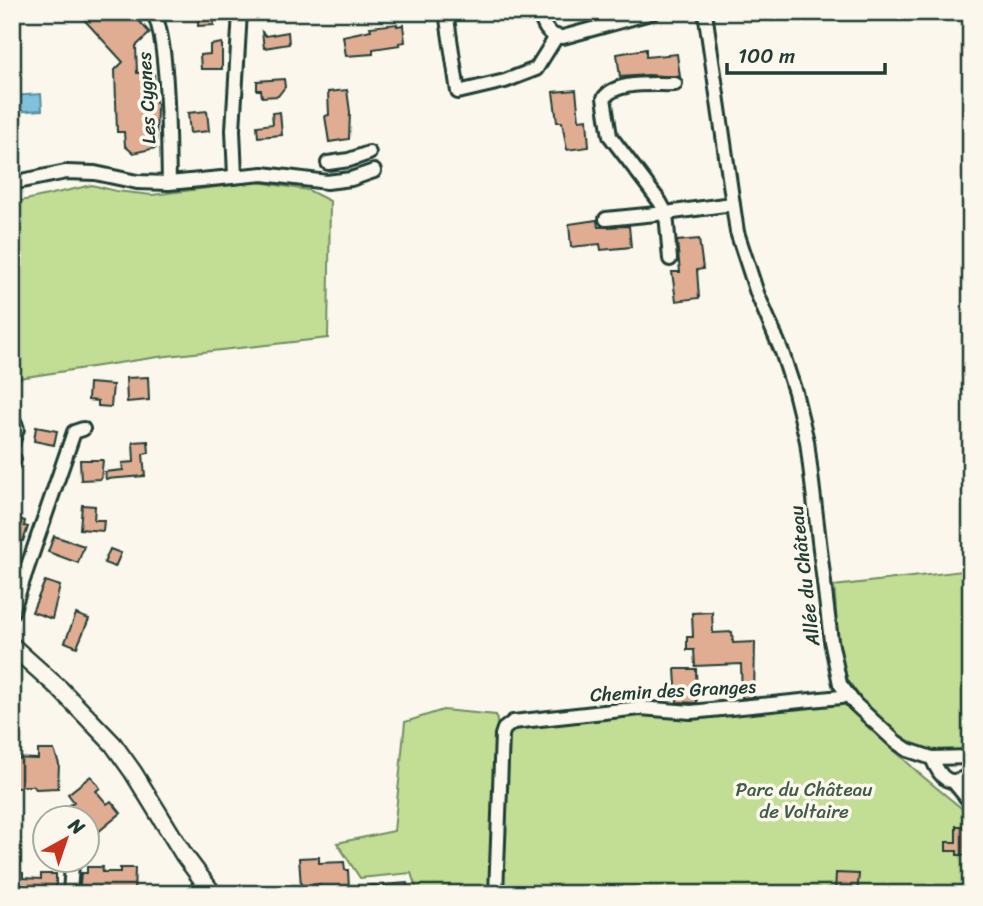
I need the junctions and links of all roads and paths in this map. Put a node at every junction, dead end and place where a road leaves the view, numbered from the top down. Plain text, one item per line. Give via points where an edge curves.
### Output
1 (153, 12) edge
2 (240, 12) edge
3 (446, 12) edge
4 (540, 12) edge
5 (654, 12) edge
6 (705, 12) edge
7 (556, 37) junction
8 (675, 84) dead end
9 (369, 153) dead end
10 (328, 163) dead end
11 (374, 171) dead end
12 (235, 177) junction
13 (12, 183) edge
14 (169, 183) junction
15 (732, 204) junction
16 (666, 213) junction
17 (606, 219) dead end
18 (670, 260) dead end
19 (15, 423) dead end
20 (83, 429) dead end
21 (12, 444) edge
22 (12, 612) edge
23 (12, 646) edge
24 (846, 695) junction
25 (971, 757) edge
26 (932, 758) junction
27 (971, 773) edge
28 (953, 781) junction
29 (971, 803) edge
30 (71, 874) edge
31 (202, 892) edge
32 (70, 894) edge
33 (496, 894) edge

1 - 14 street, Les Cygnes via 163,49
2 - 12 street
3 - 7 street via 458,93 536,69
4 - 7 street via 543,25
5 - 7 street
6 - 15 street, Allée du Château
8 - 16 street via 622,87 609,91 604,99 610,136
9 - 10 street
11 - 12 street via 351,179 313,182 263,174
12 - 14 street
13 - 14 street via 66,172
15 - 16 street
15 - 24 street, Allée du Château via 740,244 795,392 807,441 835,668
16 - 17 street
16 - 18 street
19 - 21 street
20 - 22 street via 74,432
23 - 31 main road via 60,689 123,758
24 - 26 street, Allée du Château via 900,745
24 - 33 street, Chemin des Granges via 691,712 640,708 513,722 504,729 500,751
25 - 26 street, Allée du Château
26 - 28 street via 940,775
27 - 28 street
28 - 29 street
30 - 32 street

